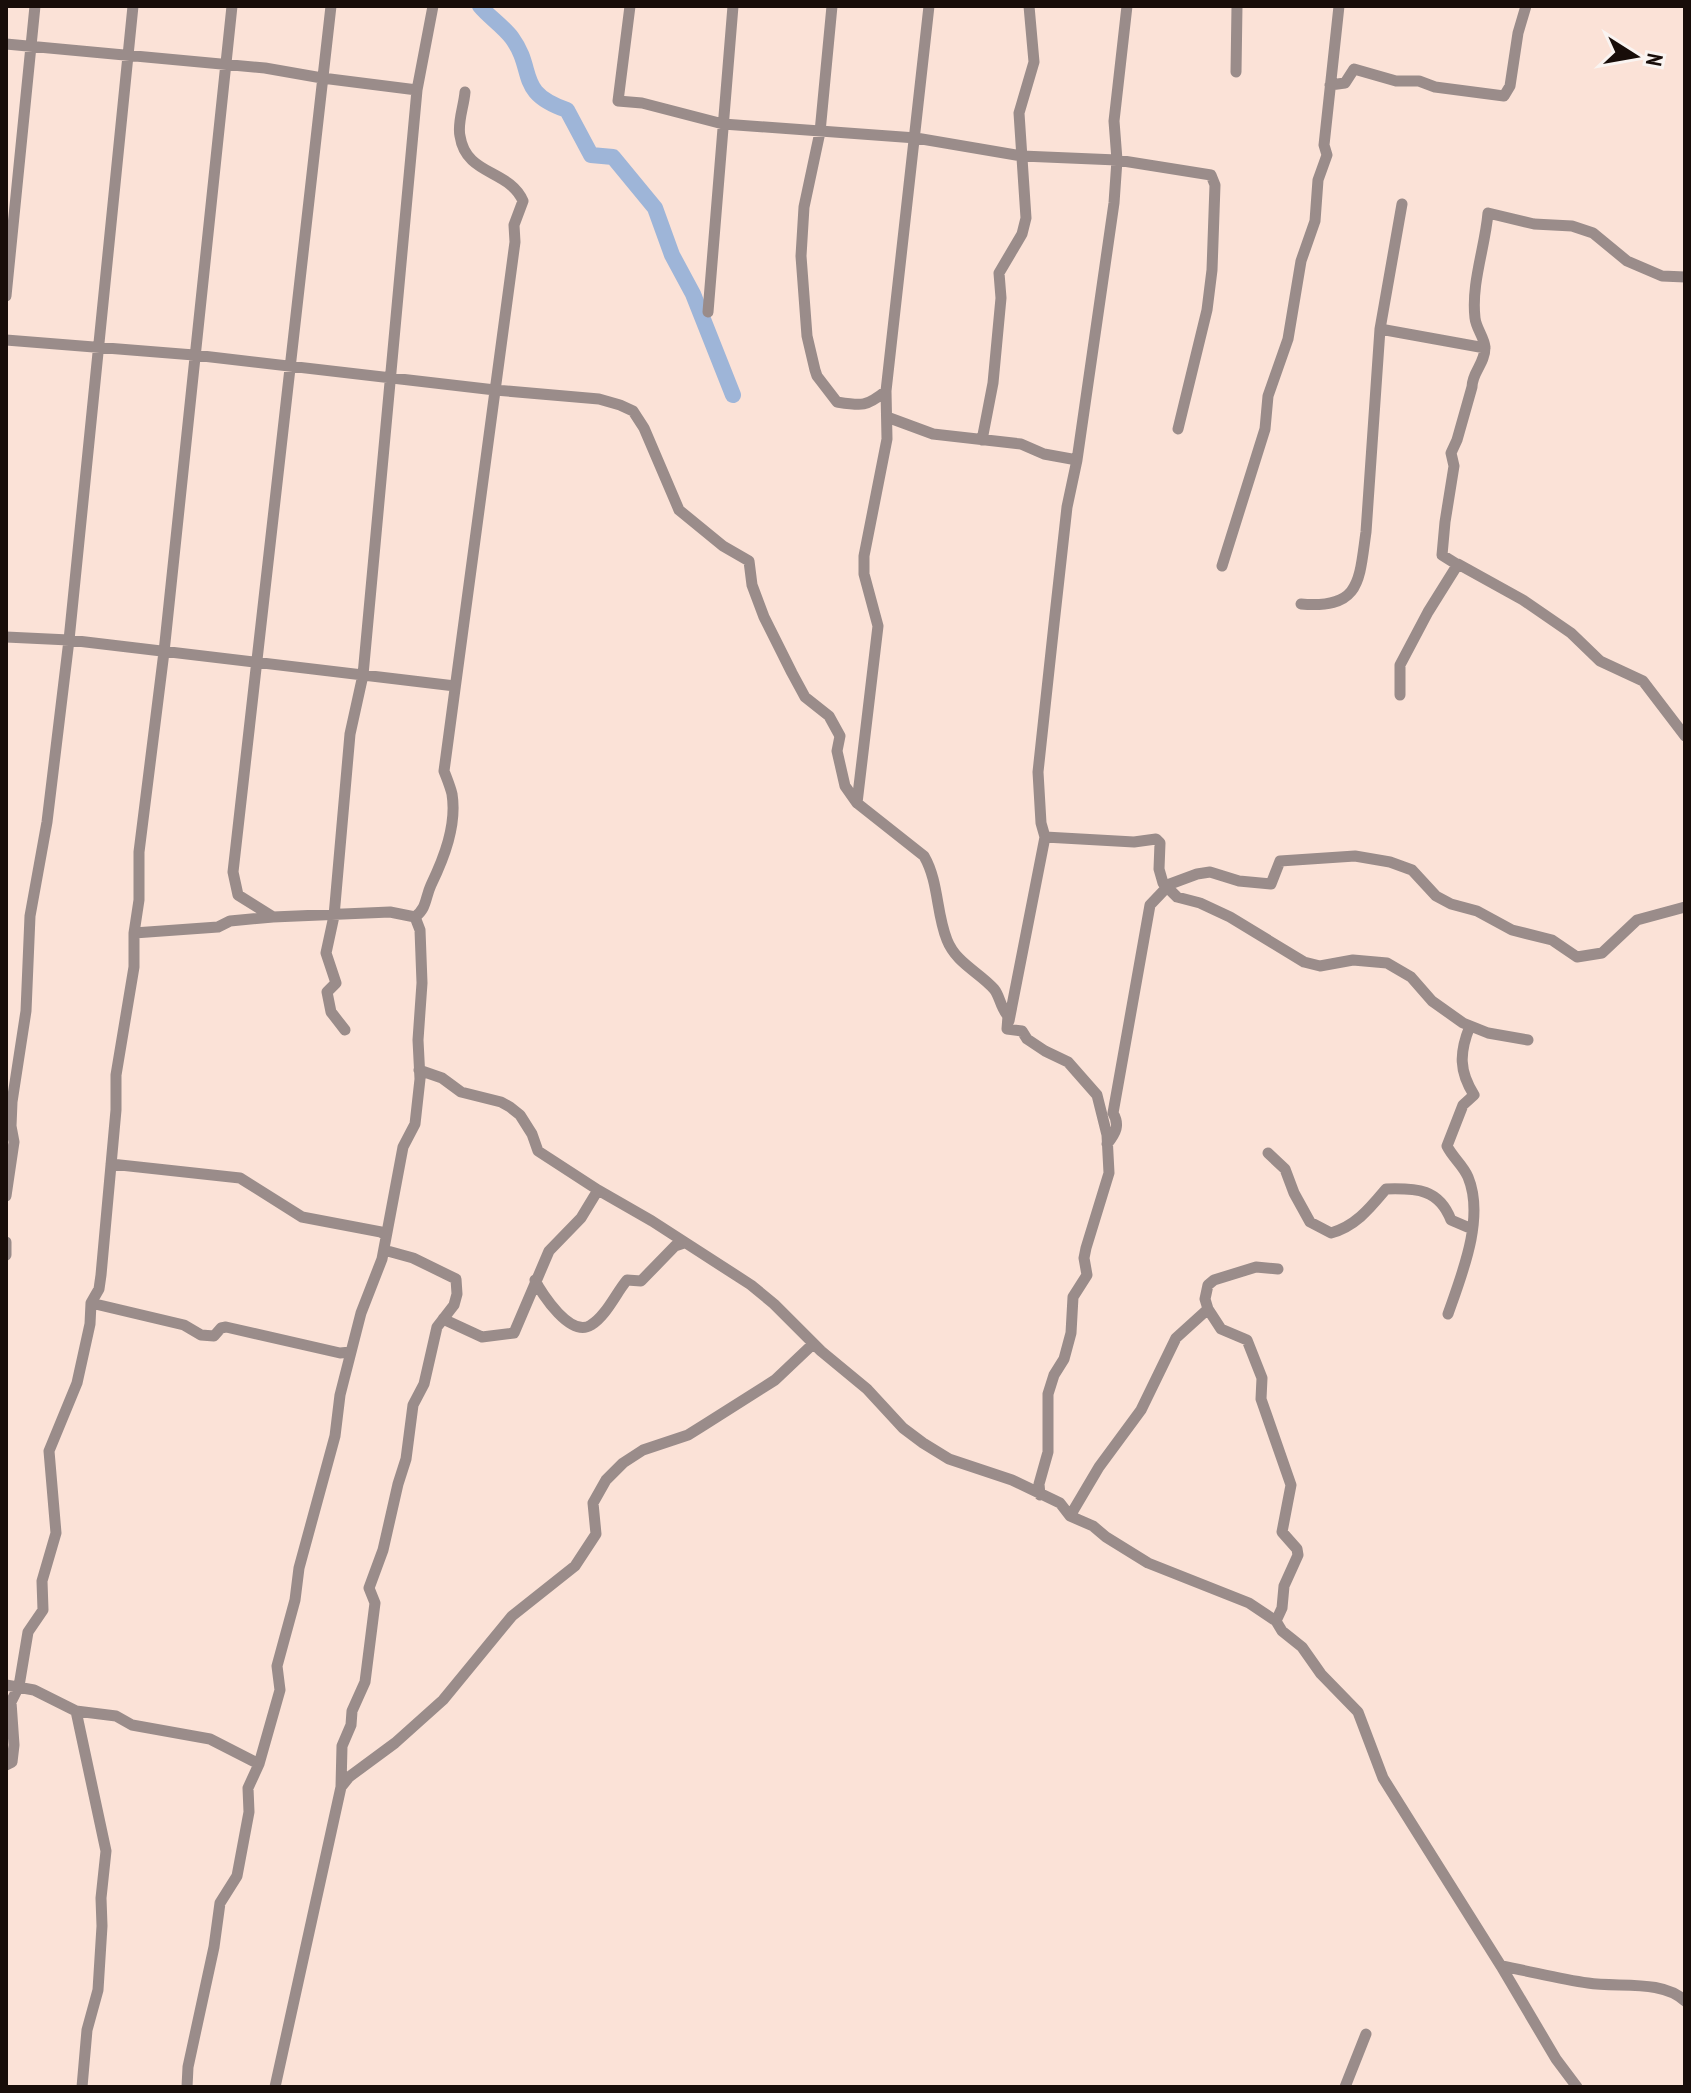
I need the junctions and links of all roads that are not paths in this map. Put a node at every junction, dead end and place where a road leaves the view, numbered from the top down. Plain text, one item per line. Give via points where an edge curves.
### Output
1 (35, 6) edge
2 (133, 6) edge
3 (232, 6) edge
4 (331, 6) edge
5 (433, 6) edge
6 (630, 6) edge
7 (733, 6) edge
8 (832, 6) edge
9 (929, 6) edge
10 (1029, 6) edge
11 (1127, 6) edge
12 (1237, 6) edge
13 (1339, 6) edge
14 (1526, 6) edge
15 (6, 44) edge
16 (30, 47) junction
17 (128, 56) junction
18 (225, 66) junction
19 (1236, 72) dead end
20 (322, 78) junction
21 (1330, 85) junction
22 (417, 90) junction
23 (465, 92) dead end
24 (723, 124) junction
25 (820, 132) junction
26 (916, 138) junction
27 (1022, 156) junction
28 (1117, 160) junction
29 (1402, 204) dead end
30 (1685, 277) edge
31 (6, 296) edge
32 (708, 312) dead end
33 (1380, 329) junction
34 (6, 340) edge
35 (97, 348) junction
36 (1485, 348) junction
37 (194, 355) junction
38 (290, 368) junction
39 (389, 377) junction
40 (495, 390) junction
41 (886, 391) junction
42 (887, 417) junction
43 (1178, 429) dead end
44 (982, 440) junction
45 (1077, 460) junction
46 (1458, 565) junction
47 (1222, 566) dead end
48 (1301, 604) dead end
49 (6, 637) edge
50 (69, 640) junction
51 (164, 652) junction
52 (258, 664) junction
53 (363, 675) junction
54 (455, 686) junction
55 (1400, 695) dead end
56 (1685, 736) edge
57 (857, 803) junction
58 (1045, 837) junction
59 (1166, 887) junction
60 (1685, 907) edge
61 (334, 916) junction
62 (273, 917) junction
63 (415, 917) junction
64 (134, 933) junction
65 (1470, 1026) junction
66 (1007, 1029) junction
67 (345, 1030) dead end
68 (1528, 1040) dead end
69 (419, 1070) junction
70 (1107, 1144) junction
71 (1268, 1153) dead end
72 (111, 1164) junction
73 (598, 1190) junction
74 (6, 1196) edge
75 (1472, 1229) junction
76 (386, 1236) junction
77 (6, 1242) edge
78 (684, 1243) junction
79 (384, 1250) junction
80 (6, 1255) edge
81 (1278, 1269) dead end
82 (535, 1280) junction
83 (91, 1303) junction
84 (1208, 1309) junction
85 (1448, 1314) dead end
86 (443, 1319) junction
87 (813, 1344) junction
88 (351, 1352) junction
89 (1040, 1495) junction
90 (1070, 1516) junction
91 (1276, 1621) junction
92 (6, 1685) edge
93 (19, 1686) junction
94 (76, 1711) junction
95 (259, 1764) junction
96 (6, 1765) edge
97 (341, 1787) junction
98 (1501, 1966) junction
99 (1685, 2001) edge
100 (1366, 2034) dead end
101 (82, 2087) edge
102 (187, 2087) edge
103 (275, 2087) edge
104 (1345, 2087) edge
105 (1577, 2087) edge

1 - 16 street
2 - 17 street
3 - 18 street
4 - 20 street
5 - 22 street
6 - 24 street via 618,101
7 - 24 street
8 - 25 street
9 - 26 street
10 - 27 street via 1034,62 1019,113
11 - 28 street via 1114,121
12 - 19 street
13 - 21 street
14 - 21 street via 1504,96 1396,81 1354,69 1345,83
15 - 16 street
16 - 17 street
16 - 31 street
17 - 18 street
17 - 35 street
18 - 20 street
18 - 37 street
20 - 22 street
20 - 38 street
21 - 47 street via 1327,155 1318,180 1314,229 1301,261 1265,429
22 - 39 street
23 - 40 street via 459,134 468,159 519,192 523,201 514,225
24 - 25 street
24 - 32 street
25 - 26 street
25 - 41 street via 804,207 801,256 815,370 837,402 860,406
26 - 27 street
26 - 41 street
27 - 28 street
27 - 44 street via 1026,218 999,273 993,383
28 - 43 street via 1204,173 1214,180 1207,310
28 - 45 street
29 - 33 street
30 - 36 street via 1662,276 1627,261 1593,233 1572,226 1488,213 1475,307
33 - 36 street
33 - 48 street via 1366,532 1354,589 1345,600
34 - 35 street
35 - 37 street
35 - 50 street
36 - 46 street via 1451,453 1454,466 1442,555
37 - 38 street
37 - 51 street
38 - 39 street
38 - 52 street
39 - 40 street
39 - 53 street
40 - 54 street
40 - 57 street via 599,399 633,411 679,510 749,561 764,617 792,673 805,697 829,716 840,736 841,774
41 - 42 street
42 - 44 street via 933,434
42 - 57 street via 864,556 878,626
44 - 45 street via 1021,444
45 - 58 street via 1067,507 1038,772
46 - 55 street via 1400,665
46 - 56 street via 1523,600 1600,661 1643,681
49 - 50 street
50 - 51 street
50 - 74 street via 30,916 26,1011 12,1102 14,1142
51 - 52 street
51 - 64 street
52 - 53 street
52 - 62 street via 233,872 238,895
53 - 54 street
53 - 61 street via 347,753
54 - 63 street via 444,771 453,802 447,846 423,911
57 - 66 street via 924,856 946,939 963,963 997,991 1008,1016
58 - 59 street via 1156,839
58 - 66 street
59 - 60 street via 1210,872 1271,884 1280,861 1355,856 1412,870 1451,904 1512,930 1552,940 1577,957 1602,953 1637,920
59 - 65 street via 1177,897 1230,917 1304,962 1387,963
59 - 70 street via 1150,905 1113,1113 1117,1129
61 - 62 street
61 - 63 street via 390,912
61 - 67 street via 326,953 336,983 327,992 331,1012
62 - 64 street
63 - 69 street via 422,983
64 - 72 street
65 - 68 street
65 - 75 street via 1461,1069 1474,1095 1463,1105 1447,1146 1470,1182 1476,1207
66 - 70 street via 1022,1031 1068,1062 1091,1086
69 - 73 street via 461,1092 510,1107 520,1115 538,1151
69 - 76 street via 415,1124 403,1147
70 - 89 street via 1109,1173 1086,1248 1087,1275 1073,1297 1071,1333 1048,1394 1048,1452
71 - 75 street via 1285,1169 1310,1222 1331,1233 1348,1228 1386,1189 1434,1194 1445,1203 1451,1220
72 - 76 street via 240,1178 302,1217
72 - 83 street via 99,1289
73 - 78 street
73 - 82 street via 581,1218 549,1251
75 - 85 street
76 - 79 street
77 - 80 street
78 - 82 street via 641,1281 627,1280 590,1327 572,1324 561,1315 544,1299
78 - 87 street via 751,1285
79 - 86 street via 456,1279 454,1305
79 - 88 street
81 - 84 street via 1256,1267 1214,1280 1205,1299
82 - 86 street via 514,1333 482,1337
83 - 88 street via 184,1325 201,1335 214,1336 226,1327
83 - 93 street via 77,1383 49,1451 56,1533 42,1581 43,1610 25,1642
84 - 90 street via 1176,1338 1141,1410
84 - 91 street via 1221,1329 1249,1344 1262,1378 1261,1399 1291,1485 1282,1532 1298,1555
86 - 97 street via 413,1405 406,1459 369,1588 375,1603 365,1682 342,1746
87 - 89 street via 923,1443 949,1459
87 - 97 street via 775,1380 704,1425 623,1463 595,1496 596,1534 575,1566 512,1616 443,1700
88 - 95 street via 277,1666 280,1690
89 - 90 street via 1060,1503
90 - 91 street via 1148,1563 1249,1603
91 - 98 street via 1358,1712 1383,1778
92 - 93 street
93 - 94 street
93 - 96 street via 11,1702 13,1761
94 - 95 street via 210,1739
94 - 101 street via 106,1851 98,1990 87,2030
95 - 102 street via 248,1788 237,1876 220,1903
97 - 103 street
98 - 99 street via 1586,1983 1673,1992
98 - 105 street
100 - 104 street

